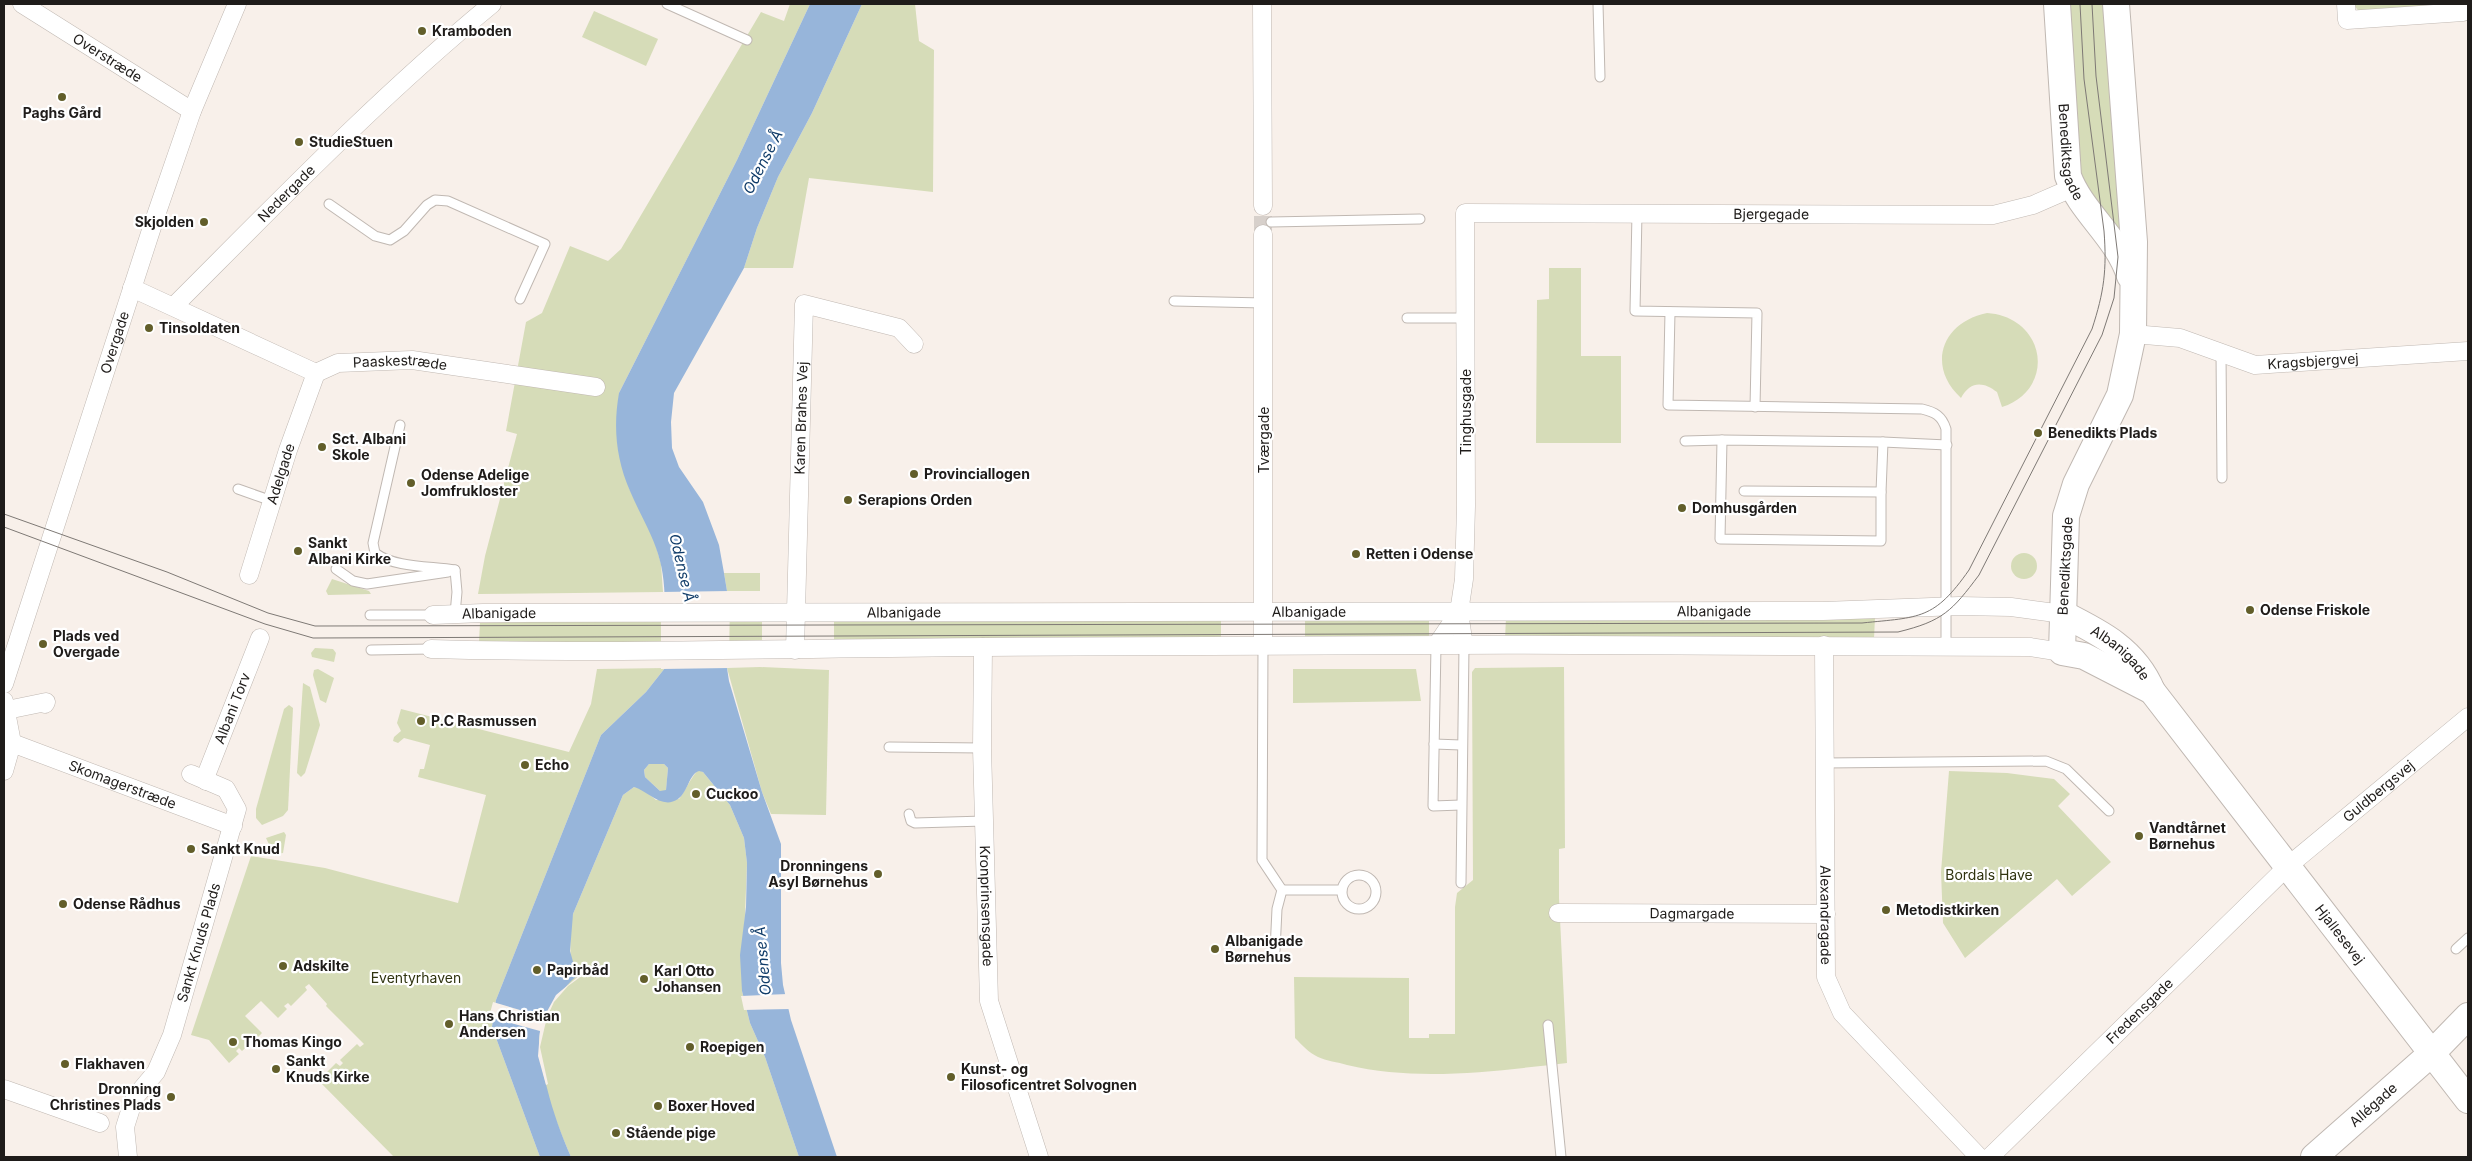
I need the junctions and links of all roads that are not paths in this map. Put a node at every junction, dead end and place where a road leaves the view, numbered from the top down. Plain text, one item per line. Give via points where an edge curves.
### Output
1 (22, 4) edge
2 (237, 4) edge
3 (492, 4) edge
4 (667, 4) edge
5 (1262, 4) edge
6 (1598, 4) edge
7 (2057, 4) edge
8 (2116, 4) edge
9 (2346, 4) edge
10 (2462, 4) edge
11 (747, 40) dead end
12 (1600, 77) dead end
13 (192, 111) junction
14 (2072, 188) junction
15 (329, 204) dead end
16 (1465, 213) joint
17 (1637, 214) junction
18 (1420, 219) dead end
19 (1266, 221) junction
20 (2132, 283) junction
21 (132, 288) junction
22 (520, 299) dead end
23 (1174, 302) dead end
24 (1264, 303) junction
25 (174, 306) junction
26 (1670, 312) junction
27 (1406, 318) dead end
28 (1465, 318) junction
29 (2133, 334) junction
30 (914, 344) dead end
31 (2468, 351) edge
32 (2221, 352) junction
33 (316, 373) junction
34 (596, 387) dead end
35 (1756, 407) junction
36 (400, 425) dead end
37 (1722, 440) junction
38 (1685, 441) dead end
39 (1883, 442) junction
40 (1947, 445) junction
41 (2222, 478) dead end
42 (238, 490) dead end
43 (1744, 491) dead end
44 (1881, 492) junction
45 (272, 501) junction
46 (336, 569) dead end
47 (455, 570) junction
48 (249, 576) dead end
49 (1946, 607) junction
50 (1263, 612) junction
51 (1459, 612) junction
52 (797, 613) junction
53 (455, 614) junction
54 (2063, 614) junction
55 (370, 615) dead end
56 (433, 615) joint
57 (260, 638) dead end
58 (1824, 645) junction
59 (1264, 646) junction
60 (1436, 646) junction
61 (1464, 646) junction
62 (983, 647) junction
63 (1946, 647) junction
64 (431, 649) joint
65 (371, 650) dead end
66 (795, 650) junction
67 (2062, 652) junction
68 (4, 684) edge
69 (2152, 691) junction
70 (45, 704) dead end
71 (5, 705) edge
72 (2468, 717) edge
73 (12, 743) junction
74 (1434, 744) junction
75 (1461, 744) junction
76 (889, 747) dead end
77 (982, 748) junction
78 (1825, 763) junction
79 (2211, 768) joint
80 (4, 771) edge
81 (1461, 805) junction
82 (2109, 811) dead end
83 (909, 814) dead end
84 (984, 821) junction
85 (232, 826) junction
86 (225, 850) joint
87 (2288, 866) junction
88 (1461, 883) dead end
89 (1282, 890) junction
90 (1342, 890) dead end
91 (1558, 913) dead end
92 (1826, 914) junction
93 (2468, 938) edge
94 (2456, 948) dead end
95 (1275, 951) dead end
96 (2468, 1016) edge
97 (1548, 1025) dead end
98 (2468, 1038) edge
99 (2432, 1053) junction
100 (4, 1089) edge
101 (2468, 1100) edge
102 (100, 1123) dead end
103 (128, 1157) edge
104 (1039, 1157) edge
105 (1561, 1157) edge
106 (1979, 1157) edge
107 (1990, 1157) edge
108 (2314, 1157) edge

1 - 13 street, Overstræde
2 - 13 street, Overgade
3 - 25 street, Nedergade via 440,46
4 - 11 lane
5 - 19 street, Tværgade
6 - 12 lane
7 - 14 main road, Benediktsgade via 2068,176
8 - 20 main road, Benediktsgade via 2134,242
9 - 10 street via 2347,20 2463,12
13 - 21 street, Overgade
14 - 17 street, Bjergegade via 2033,205 1993,214
14 - 20 main road, Benediktsgade via 2117,247
15 - 22 lane via 375,236 390,240 436,200 448,202 545,244
16 - 17 street, Bjergegade
16 - 28 street, Tinghusgade
17 - 26 lane via 1635,311
18 - 19 lane
19 - 24 street, Tværgade
20 - 29 main road, Benediktsgade
21 - 25 street
21 - 68 street, Overgade
23 - 24 lane
24 - 50 street, Tværgade
25 - 33 street
26 - 35 lane via 1757,313
26 - 35 lane via 1668,405
27 - 28 lane
28 - 51 street, Tinghusgade via 1466,506
29 - 32 street, Kragsbjergvej via 2180,338
29 - 54 main road, Benediktsgade via 2120,395 2076,484 2066,516
30 - 52 street, Karen Brahes Vej via 898,328 804,304
31 - 32 street, Kragsbjergvej via 2255,365
32 - 41 lane
33 - 34 street, Paaskestræde via 338,363 412,360
33 - 45 street, Adelgade
35 - 40 lane via 1922,409 1935,412 1944,422
36 - 47 lane via 373,543 375,554 401,564
37 - 38 lane
37 - 39 lane
37 - 44 lane via 1720,539 1880,541
39 - 40 lane
39 - 44 lane
40 - 49 lane
42 - 45 lane
43 - 44 lane
45 - 48 street, Adelgade
46 - 47 lane via 353,581 367,584
47 - 53 lane
49 - 51 street, Albanigade
49 - 54 street, Albanigade via 2011,607
49 - 63 lane
50 - 51 street, Albanigade
50 - 52 street, Albanigade
50 - 59 street, Tværgade
51 - 60 street, Tinghusgade
51 - 61 street, Tinghusgade
52 - 53 street, Albanigade
52 - 66 street, Karen Brahes Vej
53 - 56 street, Albanigade
54 - 67 main road, Benediktsgade
54 - 69 main road, Albanigade via 2123,649 2144,672
55 - 56 lane
57 - 85 street, Albani Torv via 205,778 198,778 226,789 231,795 237,809
58 - 61 street, Albanigade
58 - 63 street, Albanigade
58 - 78 street, Alexandragade
59 - 60 street, Albanigade
59 - 62 street, Albanigade
59 - 89 lane via 1262,860
60 - 61 street, Albanigade
60 - 74 lane
61 - 75 lane
62 - 66 street, Albanigade
62 - 77 street, Kronprinsensgade
63 - 67 street, Albanigade via 2030,647
64 - 65 lane
64 - 66 street, Albanigade
67 - 69 main road, Albanigade via 2084,656
69 - 79 main road, Albanigade
70 - 71 street
71 - 73 street
72 - 87 street, Guldbergsvej
73 - 80 street
73 - 85 street, Skomagerstræde
74 - 75 lane
74 - 81 lane via 1433,806
75 - 81 lane
76 - 77 lane
77 - 84 street, Kronprinsensgade
78 - 82 lane via 2046,761 2066,769
78 - 92 street, Alexandragade
79 - 87 main road, Hjallesevej
81 - 88 lane
83 - 84 lane via 915,823
84 - 104 street, Kronprinsensgade via 989,1001
85 - 86 street, Albani Torv
86 - 103 street, Sankt Knuds Plads via 172,1035 156,1072 133,1102 125,1127
87 - 99 main road, Hjallesevej
87 - 107 street, Fredensgade
89 - 90 lane
89 - 95 lane via 1277,909
91 - 92 street, Dagmargade
92 - 106 street, Alexandragade via 1826,977 1842,1013
93 - 94 lane
96 - 99 main road
97 - 105 lane
98 - 99 main road
99 - 101 main road, Hjallesevej
99 - 108 main road, Allégade
100 - 102 street

